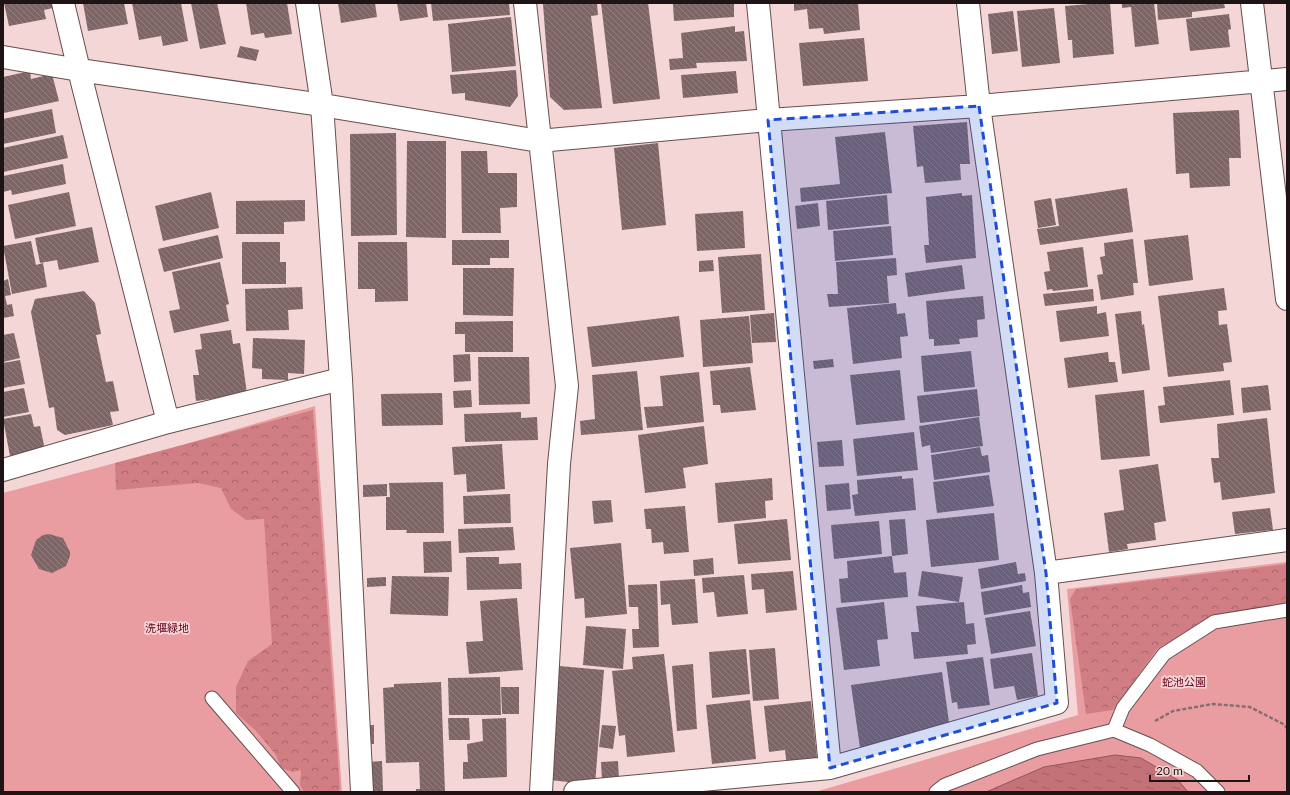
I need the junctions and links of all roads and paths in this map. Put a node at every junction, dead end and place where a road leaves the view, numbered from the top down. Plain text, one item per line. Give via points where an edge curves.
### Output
1 (64, 3) edge
2 (307, 3) edge
3 (525, 3) edge
4 (758, 3) edge
5 (968, 3) edge
6 (1252, 3) edge
7 (3, 57) edge
8 (79, 70) junction
9 (1287, 79) edge
10 (1262, 81) junction
11 (322, 106) junction
12 (979, 106) junction
13 (768, 120) junction
14 (539, 141) junction
15 (1287, 299) edge
16 (341, 379) junction
17 (168, 422) junction
18 (3, 470) edge
19 (1287, 540) edge
20 (1046, 573) junction
21 (1287, 610) edge
22 (212, 698) dead end
23 (1287, 728) edge
24 (1114, 730) junction
25 (1139, 740) junction
26 (830, 768) junction
27 (293, 792) edge
28 (362, 792) edge
29 (541, 792) edge
30 (575, 792) edge
31 (936, 792) edge
32 (1218, 792) edge

1 - 8 street
2 - 11 street
3 - 14 street
4 - 13 street
5 - 12 street
6 - 10 street
7 - 8 street
8 - 11 street
8 - 17 street
9 - 10 street
10 - 12 street
10 - 15 street
11 - 14 street
11 - 16 street
12 - 13 street
12 - 20 street
13 - 14 street
13 - 26 street
14 - 29 street via 567,386 559,464
16 - 17 street
16 - 28 street
17 - 18 street
19 - 20 street
20 - 26 street via 1057,703
21 - 24 lane via 1214,622 1164,654 1123,708
22 - 27 lane
23 - 25 path via 1250,707 1213,704 1173,711 1147,726
24 - 25 lane
24 - 31 lane via 1037,749 945,785
25 - 32 lane via 1197,771
26 - 30 street

